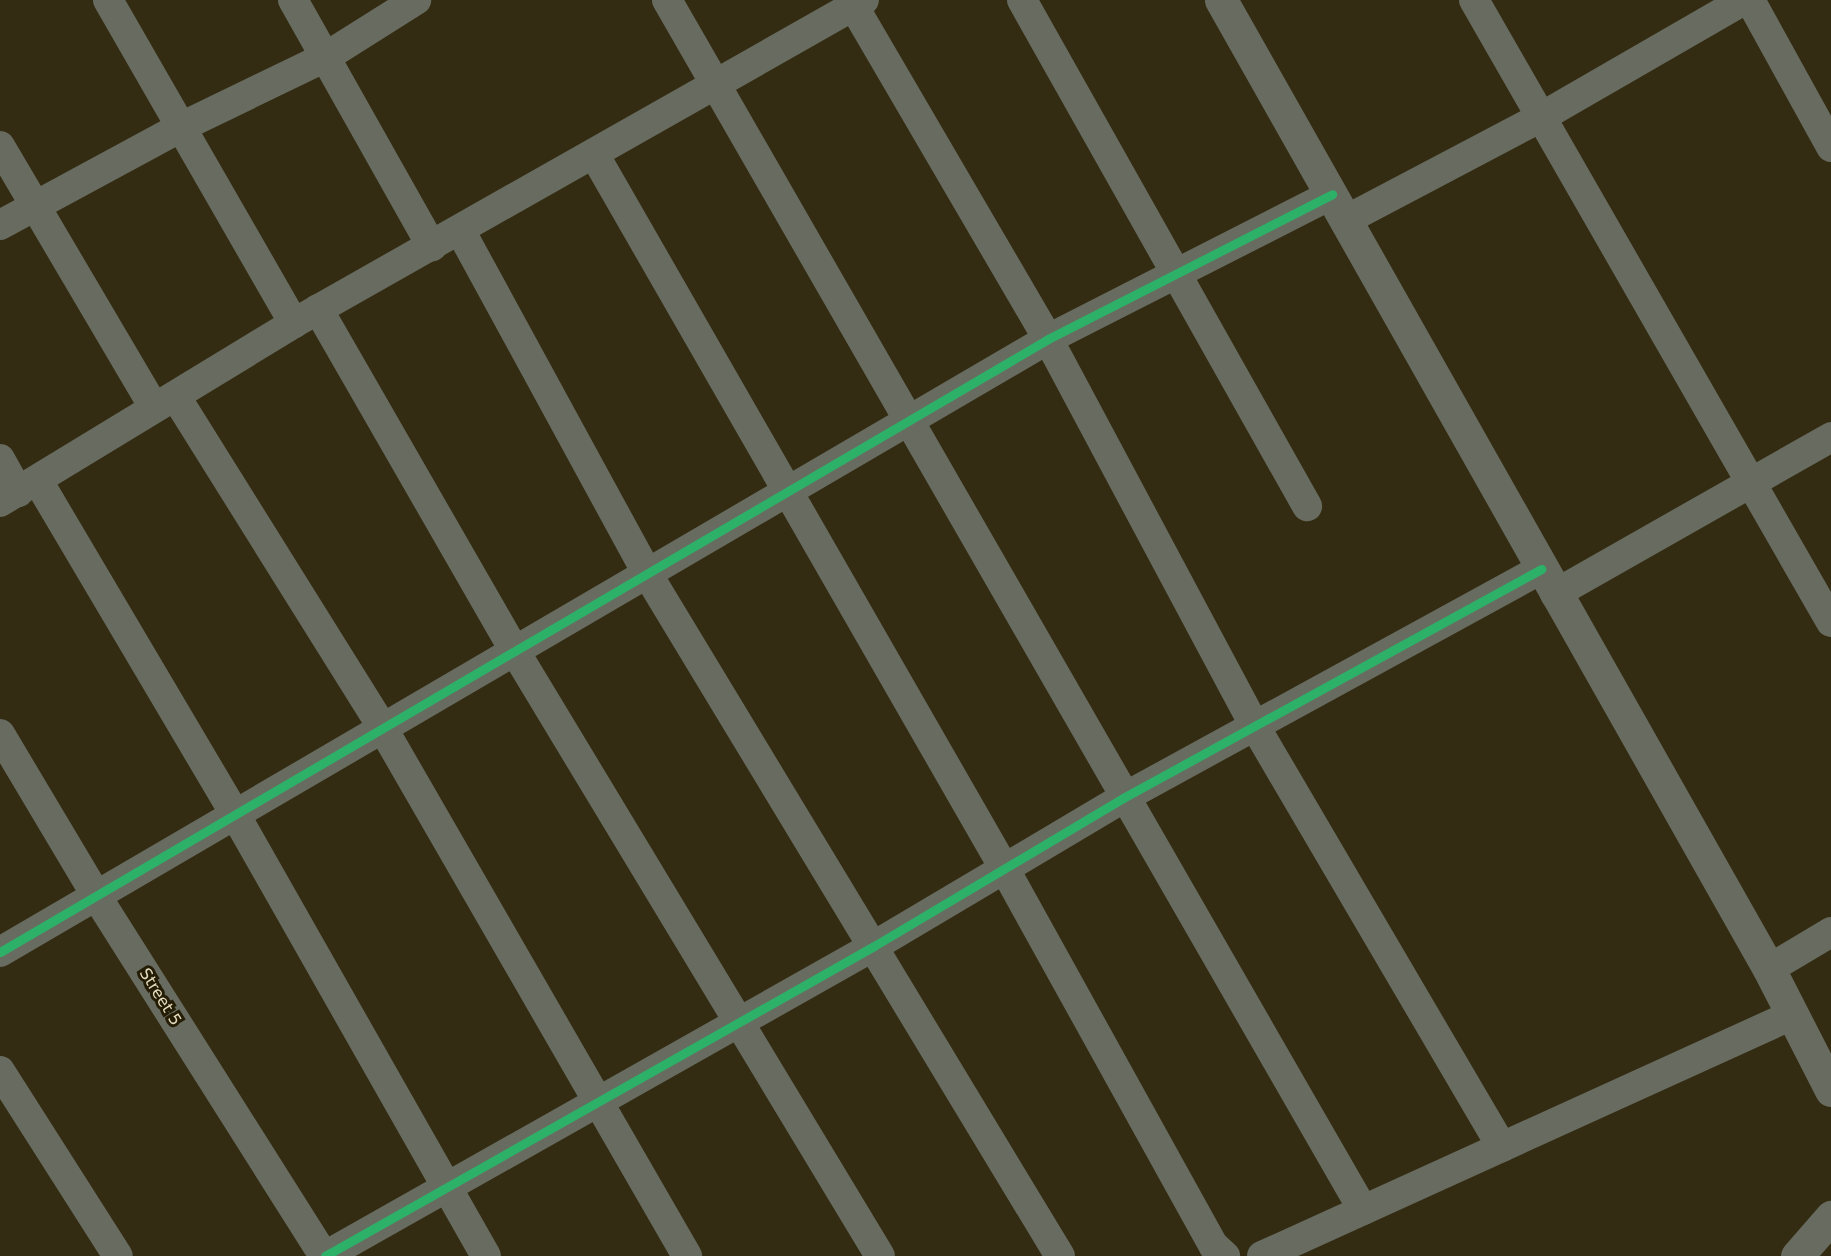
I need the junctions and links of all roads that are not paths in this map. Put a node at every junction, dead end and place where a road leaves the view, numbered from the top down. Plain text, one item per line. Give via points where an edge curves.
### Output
1 (108, 0) edge
2 (293, 0) edge
3 (416, 0) edge
4 (667, 0) edge
5 (1022, 0) edge
6 (1221, 0) edge
7 (1474, 0) edge
8 (1744, 0) edge
9 (1750, 0) edge
10 (856, 2) edge
11 (324, 58) junction
12 (715, 85) junction
13 (1543, 116) junction
14 (180, 127) junction
15 (0, 146) edge
16 (1831, 147) edge
17 (594, 154) junction
18 (1339, 207) junction
19 (33, 208) junction
20 (0, 225) edge
21 (460, 230) junction
22 (432, 247) junction
23 (1176, 273) junction
24 (306, 316) junction
25 (1048, 339) junction
26 (164, 401) junction
27 (907, 422) junction
28 (1831, 436) edge
29 (0, 459) edge
30 (1751, 483) junction
31 (19, 492) edge
32 (789, 492) junction
33 (1307, 506) dead end
34 (648, 575) junction
35 (1548, 582) junction
36 (1831, 622) edge
37 (516, 653) junction
38 (382, 727) junction
39 (1256, 728) junction
40 (0, 734) edge
41 (1123, 798) junction
42 (236, 816) junction
43 (1004, 866) junction
44 (97, 897) junction
45 (1831, 932) edge
46 (874, 946) junction
47 (0, 952) edge
48 (1769, 969) junction
49 (1792, 1015) junction
50 (736, 1021) junction
51 (0, 1071) edge
52 (1831, 1090) edge
53 (599, 1101) junction
54 (1502, 1147) junction
55 (447, 1188) junction
56 (1363, 1210) junction
57 (1831, 1217) edge
58 (118, 1256) edge
59 (324, 1256) edge
60 (486, 1256) edge
61 (687, 1256) edge
62 (880, 1256) edge
63 (1060, 1256) edge
64 (1225, 1256) edge
65 (1262, 1256) edge
66 (1797, 1256) edge

1 - 14 street
2 - 11 street
3 - 11 street
4 - 12 street
5 - 23 street
6 - 18 street
7 - 13 street
8 - 13 street
9 - 16 street
10 - 12 street
10 - 25 street
11 - 14 street
11 - 22 street
12 - 17 street
12 - 27 street
13 - 18 street
13 - 30 street
14 - 19 street
14 - 24 street
15 - 19 street
17 - 21 street
17 - 32 street
18 - 23 street
18 - 35 street
19 - 20 street
19 - 26 street
21 - 22 street
21 - 34 street
22 - 24 street
23 - 25 street
23 - 33 street
24 - 26 street
24 - 37 street
25 - 27 street
25 - 39 street
26 - 31 street
26 - 38 street
27 - 32 street
27 - 41 street
28 - 30 street
29 - 31 street
30 - 35 street
30 - 36 street
31 - 42 street
32 - 34 street
32 - 43 street
34 - 37 street
34 - 46 street
35 - 39 street
35 - 48 street
37 - 38 street
37 - 50 street
38 - 42 street
38 - 53 street
39 - 41 street
39 - 54 street
40 - 44 street, Street 5
41 - 43 street
41 - 56 street
42 - 44 street
42 - 55 street
43 - 46 street
43 - 64 street via 1214,1246
44 - 47 street
44 - 59 street, Street 5
45 - 48 street
46 - 50 street
46 - 63 street
48 - 49 street
49 - 52 street
49 - 54 street
50 - 53 street
50 - 62 street
51 - 58 street
53 - 55 street
53 - 61 street
54 - 56 street
55 - 59 street
55 - 60 street
56 - 65 street
57 - 66 street

